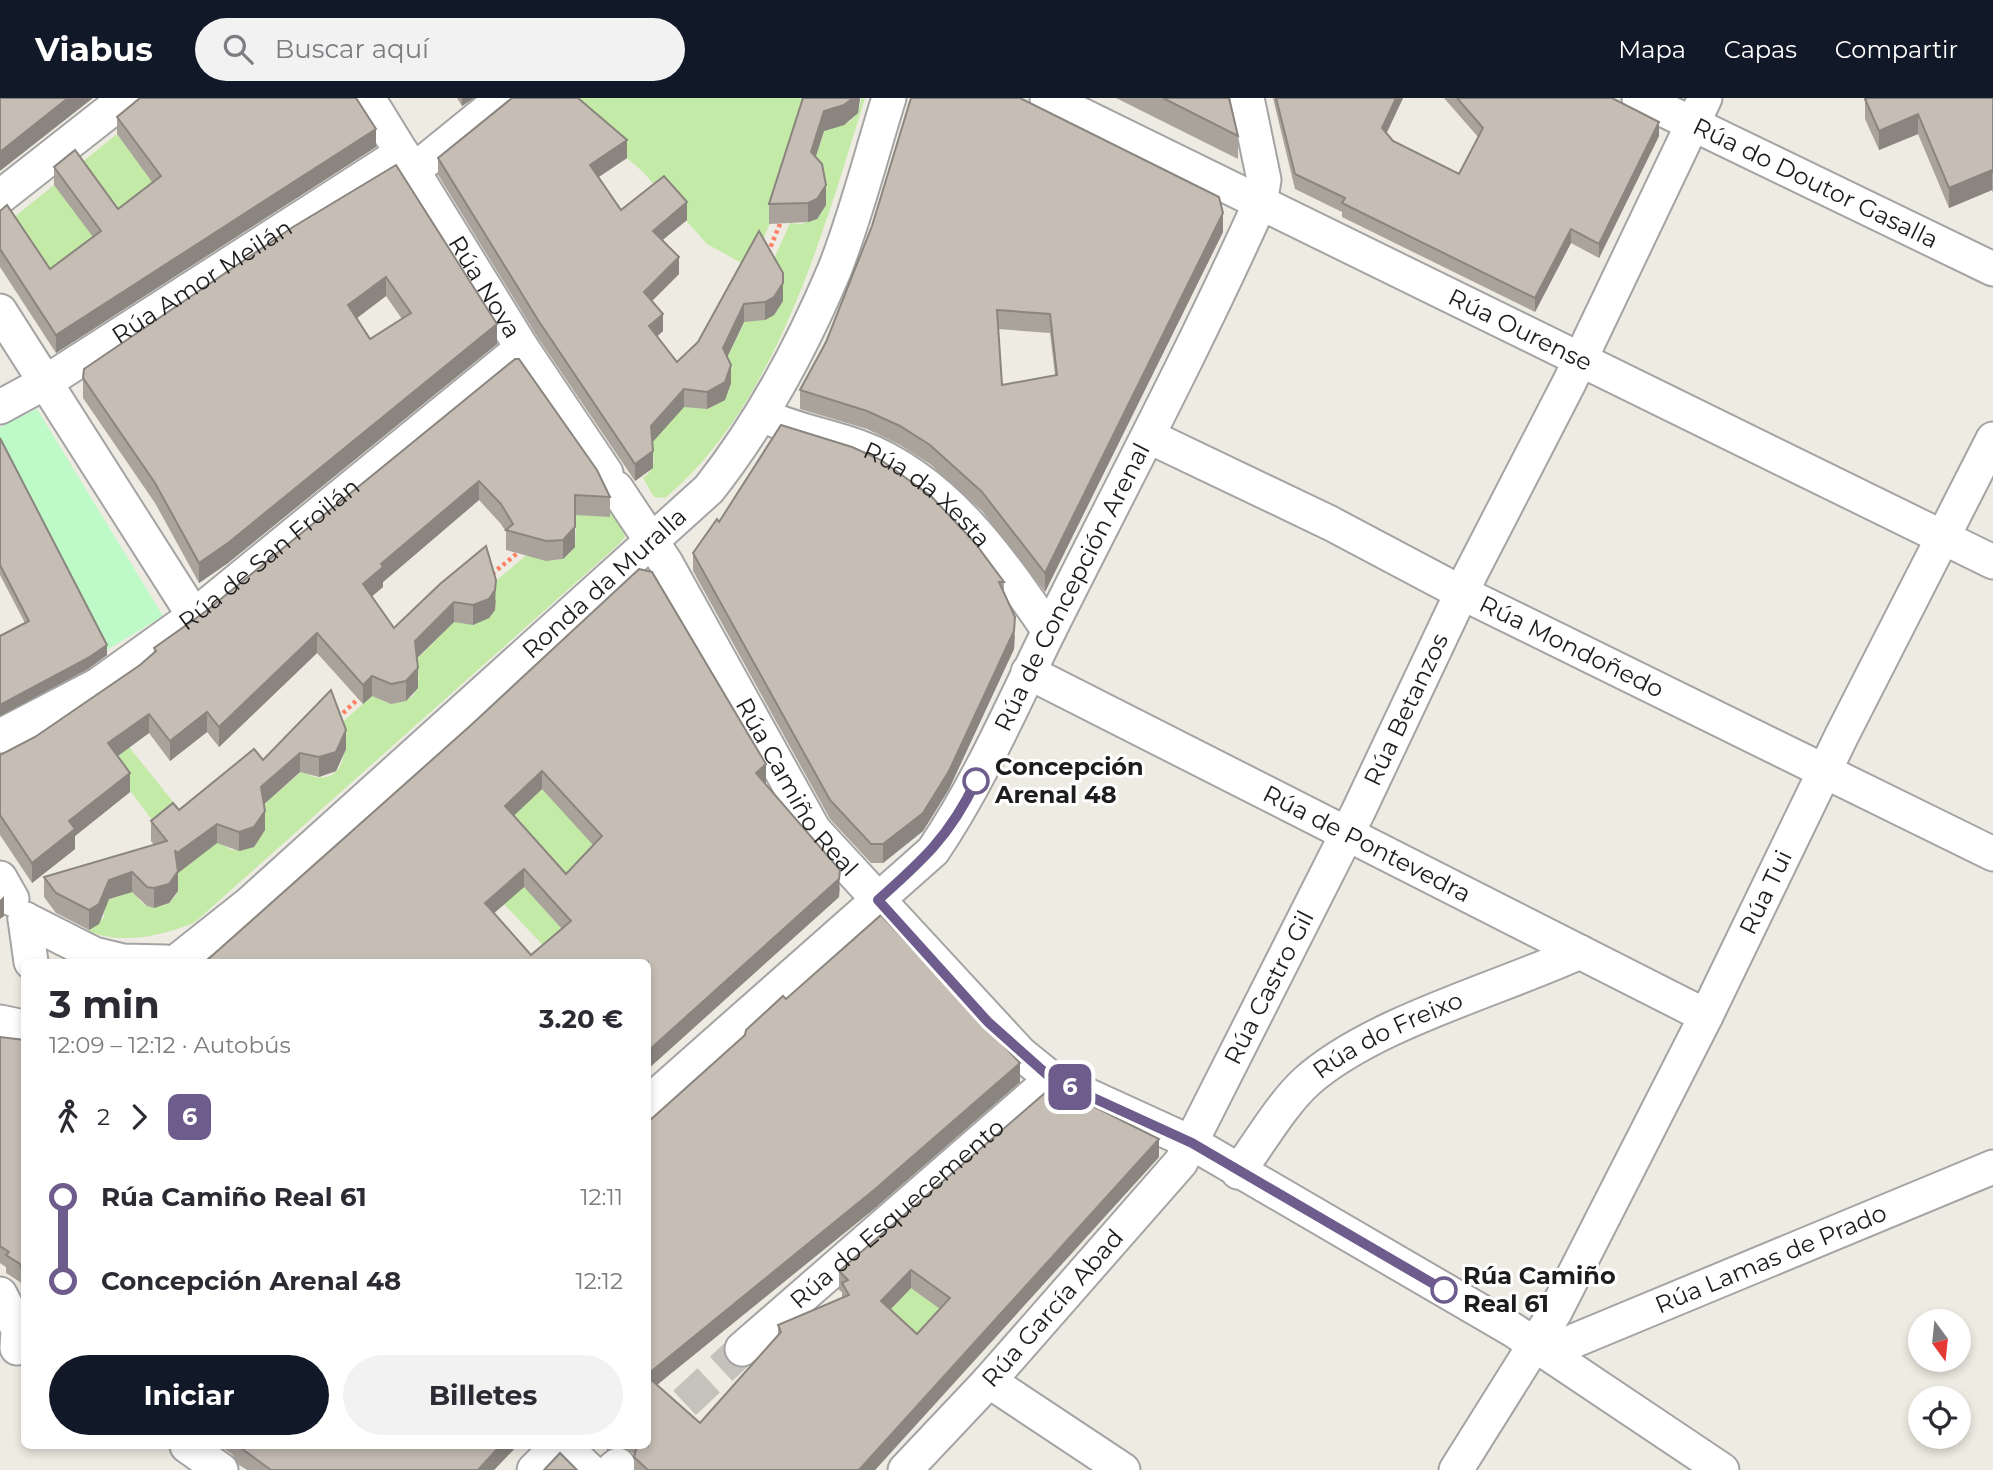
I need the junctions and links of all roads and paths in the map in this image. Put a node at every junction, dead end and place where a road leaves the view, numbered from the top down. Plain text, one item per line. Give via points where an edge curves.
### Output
1 (126, 98) edge
2 (368, 98) edge
3 (503, 98) edge
4 (889, 98) edge
5 (1046, 98) edge
6 (1247, 98) edge
7 (1639, 98) edge
8 (1698, 112) edge
9 (407, 162) junction
10 (0, 197) edge
11 (1260, 203) junction
12 (783, 216) edge
13 (764, 262) edge
14 (1993, 269) edge
15 (0, 311) edge
16 (522, 348) junction
17 (1579, 359) junction
18 (46, 382) junction
19 (0, 407) edge
20 (762, 415) junction
21 (1150, 437) junction
22 (1993, 439) edge
23 (1944, 537) junction
24 (653, 542) junction
25 (529, 543) edge
26 (1993, 562) edge
27 (488, 577) edge
28 (1462, 593) junction
29 (194, 616) junction
30 (1049, 631) junction
31 (1028, 672) junction
32 (369, 687) edge
33 (331, 725) edge
34 (0, 736) edge
35 (1825, 770) junction
36 (1346, 833) junction
37 (1993, 854) edge
38 (878, 900) junction
39 (15, 902) edge
40 (1580, 951) junction
41 (30, 959) edge
42 (59, 959) edge
43 (115, 959) edge
44 (180, 959) edge
45 (1706, 1016) junction
46 (21, 1017) edge
47 (0, 1021) edge
48 (21, 1026) edge
49 (1052, 1079) junction
50 (651, 1099) edge
51 (1192, 1143) junction
52 (1993, 1167) edge
53 (1238, 1172) junction
54 (0, 1294) edge
55 (14, 1345) edge
56 (742, 1349) tunnel mouth
57 (1544, 1349) junction
58 (989, 1381) junction
59 (191, 1449) edge
60 (555, 1449) edge
61 (570, 1449) edge
62 (607, 1467) edge
63 (221, 1470) edge
64 (534, 1470) edge
65 (905, 1470) edge
66 (1123, 1470) edge
67 (1456, 1470) edge
68 (1722, 1470) edge

1 - 10 street
2 - 9 street, Rúa Nova
3 - 9 street, Rúa Amor Meilán
4 - 20 street, Ronda da Muralla via 834,270
5 - 11 street, Rúa Ourense
6 - 11 street via 1264,180
7 - 8 street, Rúa do Doutor Gasalla
8 - 14 street, Rúa do Doutor Gasalla
8 - 17 street, Rúa Betanzos
9 - 16 street, Rúa Nova
9 - 18 street, Rúa Amor Meilán
11 - 17 street, Rúa Ourense
11 - 21 street, Rúa de Concepción Arenal
12 - 13 path
15 - 18 street
16 - 24 street, Rúa Nova
16 - 29 street, Rúa de San Froilán
17 - 23 street, Rúa Ourense
17 - 28 street, Rúa Betanzos
18 - 19 street, Rúa Amor Meilán
18 - 29 street
20 - 24 street, Ronda da Muralla via 709,489
20 - 30 street, Rúa da Xesta via 893,462 936,492 981,537
21 - 28 street, Rúa Mondoñedo via 1330,523
21 - 30 street, Rúa de Concepción Arenal
22 - 23 street, Rúa Tui
23 - 26 street, Rúa Ourense
23 - 35 street, Rúa Tui
24 - 38 street, Rúa Camiño Real via 802,812
24 - 44 street, Ronda da Muralla via 249,904
25 - 27 path
28 - 35 street, Rúa Mondoñedo
28 - 36 street, Rúa Betanzos
29 - 34 street, Rúa de San Froilán via 98,685
30 - 31 street, Rúa de Concepción Arenal
31 - 36 street, Rúa de Pontevedra
31 - 38 street, Rúa de Concepción Arenal via 965,803 933,852
32 - 33 path
35 - 37 street, Rúa Mondoñedo
35 - 45 street, Rúa Tui
36 - 40 street, Rúa de Pontevedra
36 - 51 street, Rúa Castro Gil
38 - 49 street, Rúa Camiño Real via 988,1022
38 - 50 street, Rúa de Concepción Arenal
39 - 41 street
39 - 42 street
39 - 43 street via 94,954
40 - 45 street, Rúa de Pontevedra
40 - 53 street, Rúa do Freixo via 1397,1027 1332,1061 1304,1084
45 - 57 street, Rúa Tui via 1555,1312
46 - 47 street
47 - 48 street
49 - 51 street, Rúa Camiño Real
49 - 56 street, Rúa do Esquecemento
51 - 53 street, Rúa Camiño Real
51 - 58 street, Rúa García Abad via 1181,1162
52 - 57 street, Rúa Lamas de Prado via 1559,1347
53 - 57 street, Rúa Camiño Real
54 - 55 street via 18,1329
57 - 67 street, Rúa Tui
57 - 68 street, Rúa Camiño Real
58 - 65 street, Rúa García Abad
58 - 66 street
59 - 63 street
60 - 64 street
61 - 62 street

